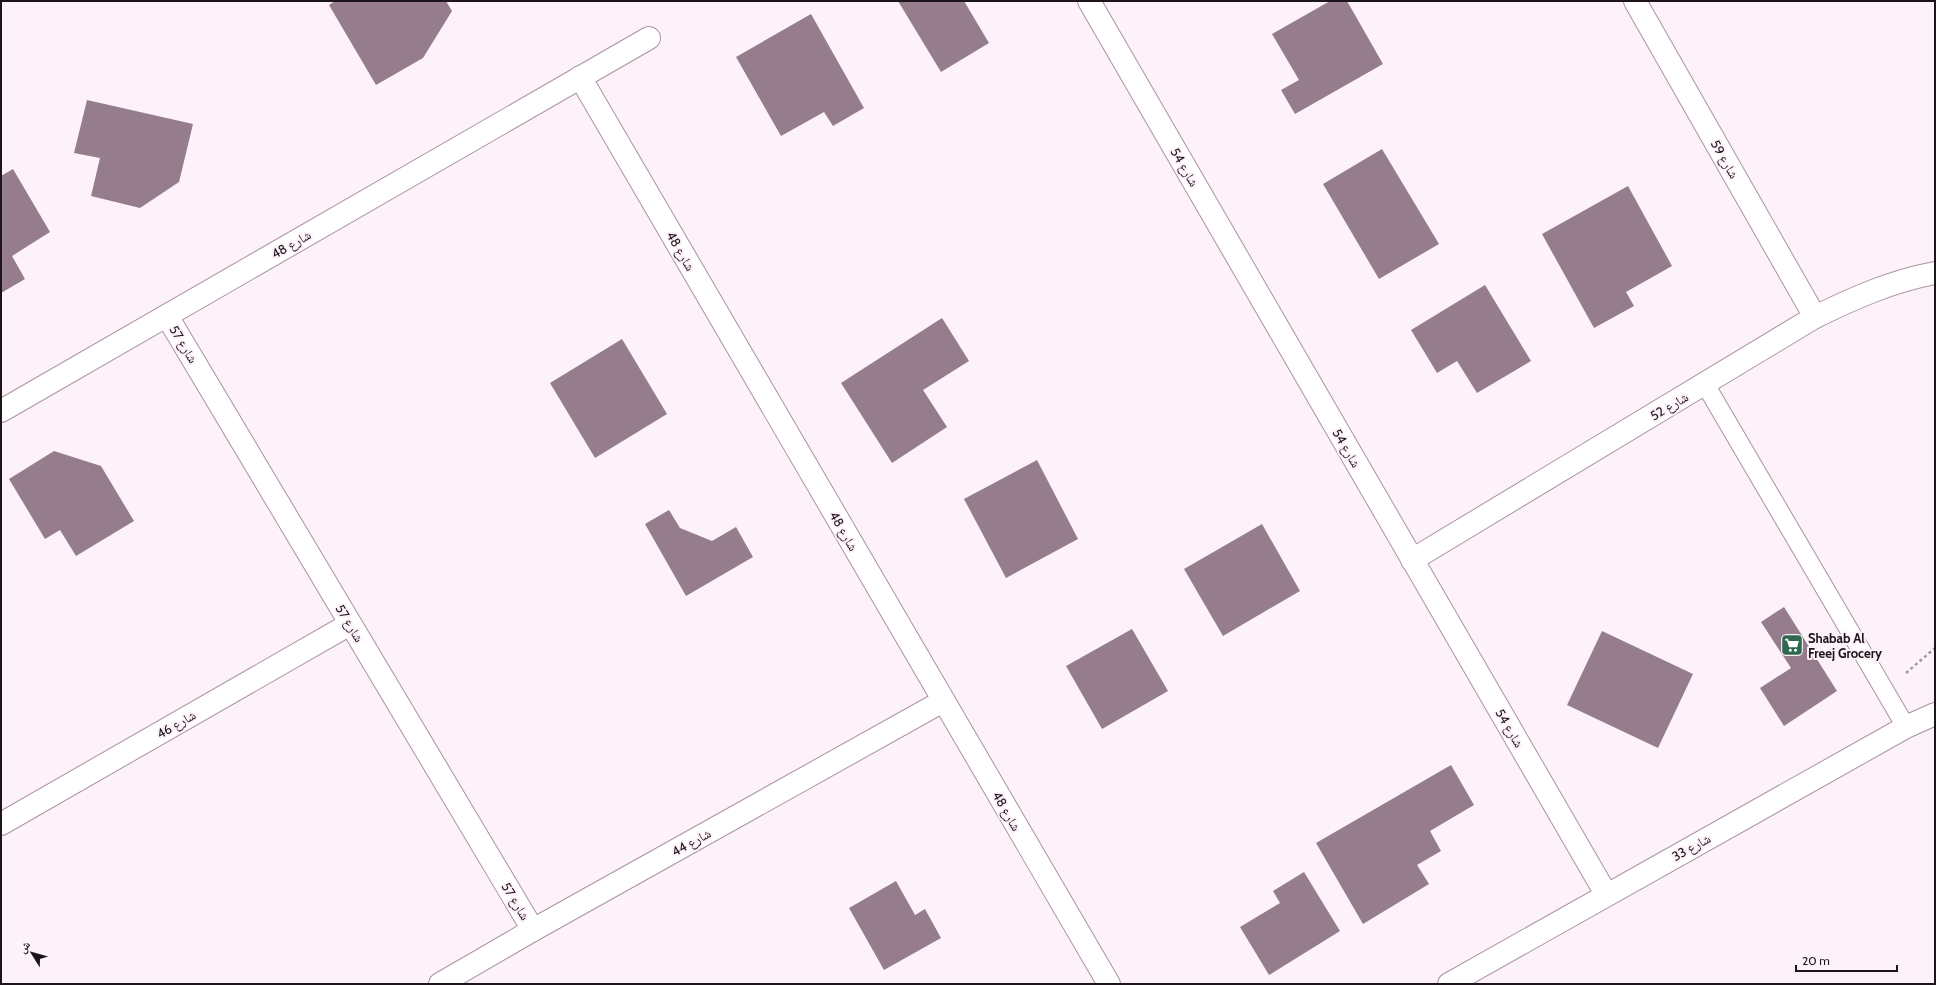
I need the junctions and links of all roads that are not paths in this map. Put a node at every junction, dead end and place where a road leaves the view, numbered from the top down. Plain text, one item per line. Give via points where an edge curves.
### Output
1 (1089, 1) edge
2 (1635, 1) edge
3 (649, 38) dead end
4 (580, 77) junction
5 (1935, 273) edge
6 (167, 316) junction
7 (1815, 317) junction
8 (1705, 384) junction
9 (1, 411) edge
10 (1412, 560) junction
11 (350, 624) junction
12 (943, 701) junction
13 (1935, 714) edge
14 (1906, 727) junction
15 (1, 824) edge
16 (1606, 894) junction
17 (533, 930) junction
18 (440, 984) edge
19 (1109, 984) edge
20 (1449, 984) edge

1 - 10 street, شارع 54
2 - 7 street, شارع 59
3 - 4 street, شارع 48
4 - 6 street, شارع 48
4 - 12 street, شارع 48
5 - 7 street, شارع 52 via 1891,284
6 - 9 street, شارع 48
6 - 11 street, شارع 57
7 - 8 street, شارع 52
8 - 10 street, شارع 52
8 - 14 lane
10 - 16 street, شارع 54
11 - 15 street, شارع 46
11 - 17 street, شارع 57
12 - 17 street, شارع 44
12 - 19 street, شارع 48
13 - 14 street, شارع 33
14 - 16 street, شارع 33
16 - 20 street, شارع 33
17 - 18 street, شارع 44

